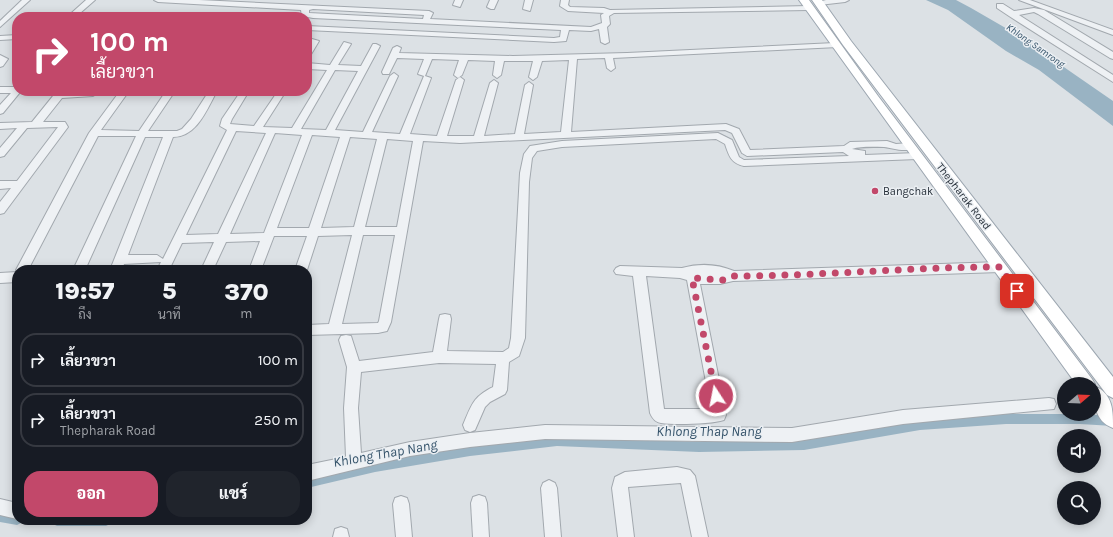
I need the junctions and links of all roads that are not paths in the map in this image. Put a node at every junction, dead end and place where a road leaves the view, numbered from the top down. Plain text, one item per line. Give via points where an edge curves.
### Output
1 (26, 0) edge
2 (91, 0) edge
3 (158, 0) edge
4 (286, 0) edge
5 (314, 0) edge
6 (529, 0) edge
7 (565, 0) edge
8 (603, 0) edge
9 (845, 0) edge
10 (1023, 0) edge
11 (208, 3) junction
12 (812, 3) edge
13 (1000, 6) dead end
14 (280, 7) junction
15 (527, 9) dead end
16 (200, 10) dead end
17 (606, 11) junction
18 (13, 12) edge
19 (77, 12) edge
20 (305, 12) edge
21 (12, 13) edge
22 (1012, 14) junction
23 (312, 16) edge
24 (3, 22) edge
25 (603, 26) junction
26 (312, 28) edge
27 (566, 28) junction
28 (1113, 33) edge
29 (12, 37) edge
30 (0, 38) edge
31 (315, 41) dead end
32 (605, 42) dead end
33 (347, 44) dead end
34 (835, 45) junction
35 (312, 46) edge
36 (376, 46) dead end
37 (608, 55) junction
38 (429, 56) junction
39 (573, 56) junction
40 (1113, 56) edge
41 (0, 58) edge
42 (464, 58) junction
43 (538, 58) junction
44 (500, 59) junction
45 (0, 64) edge
46 (312, 66) edge
47 (332, 67) junction
48 (611, 68) dead end
49 (364, 69) junction
50 (1111, 75) edge
51 (0, 90) edge
52 (12, 90) edge
53 (12, 96) edge
54 (58, 96) edge
55 (121, 96) edge
56 (168, 96) edge
57 (210, 96) edge
58 (242, 96) edge
59 (279, 96) edge
60 (874, 98) junction
61 (889, 98) junction
62 (0, 111) edge
63 (35, 125) junction
64 (0, 126) edge
65 (24, 126) junction
66 (233, 128) junction
67 (257, 129) junction
68 (272, 130) junction
69 (295, 131) junction
70 (308, 132) junction
71 (94, 133) junction
72 (142, 133) junction
73 (329, 133) junction
74 (170, 134) junction
75 (346, 134) junction
76 (366, 135) junction
77 (383, 135) junction
78 (566, 135) junction
79 (404, 136) junction
80 (419, 137) junction
81 (519, 137) junction
82 (441, 139) junction
83 (478, 139) junction
84 (913, 151) junction
85 (0, 154) edge
86 (20, 184) junction
87 (0, 185) edge
88 (0, 210) edge
89 (358, 231) junction
90 (402, 231) junction
91 (313, 232) junction
92 (269, 234) junction
93 (178, 239) junction
94 (221, 239) junction
95 (160, 264) edge
96 (25, 265) edge
97 (81, 265) edge
98 (117, 265) edge
99 (210, 265) edge
100 (257, 265) edge
101 (303, 265) edge
102 (1000, 267) junction
103 (620, 271) dead end
104 (639, 272) junction
105 (689, 274) junction
106 (445, 319) dead end
107 (334, 329) junction
108 (312, 330) edge
109 (346, 340) dead end
110 (439, 357) junction
111 (503, 358) junction
112 (354, 367) junction
113 (1081, 377) edge
114 (1113, 390) edge
115 (1049, 404) dead end
116 (1101, 404) edge
117 (1113, 420) edge
118 (470, 425) dead end
119 (354, 462) junction
120 (312, 472) edge
121 (549, 488) dead end
122 (479, 503) dead end
123 (401, 504) dead end
124 (0, 507) edge
125 (12, 510) edge
126 (404, 537) edge
127 (481, 537) edge
128 (553, 537) edge
129 (626, 537) edge
130 (700, 537) edge

1 - 18 street
2 - 19 street
3 - 11 street
4 - 14 street
5 - 20 street
6 - 15 street
7 - 17 street via 564,6 568,9
8 - 17 street
9 - 12 street
10 - 28 street
11 - 14 street
11 - 16 street
12 - 17 street
12 - 34 main road, Thepharak Road
12 - 61 main road, Thepharak Road via 833,24
13 - 22 street
14 - 20 street
17 - 25 street via 606,24
21 - 24 street
22 - 40 street via 1034,10 1041,12
22 - 50 street
23 - 27 street
25 - 27 street via 591,29
25 - 32 street
26 - 27 street via 554,40 563,39
29 - 30 street
31 - 35 street
33 - 47 street
34 - 37 street
34 - 60 main road, Thepharak Road
36 - 49 street
37 - 39 street
37 - 48 street
38 - 42 street
38 - 76 street via 396,51 390,74
38 - 79 street
39 - 43 street
39 - 78 street
41 - 45 street via 4,59
42 - 44 street
42 - 82 street
43 - 44 street
43 - 81 street
44 - 83 street
46 - 47 street
47 - 49 street
47 - 69 street
49 - 73 street
51 - 52 street
53 - 62 street
54 - 63 street
55 - 71 street
56 - 72 street
57 - 74 street via 188,129 180,134
58 - 66 street via 225,123 225,126
59 - 67 street
60 - 61 main road
60 - 84 main road, Thepharak Road
61 - 114 main road, Thepharak Road
63 - 65 street
63 - 86 street via 62,124 63,127
64 - 65 street
65 - 85 street
66 - 67 street
66 - 93 street
67 - 68 street
68 - 69 street
68 - 94 street
69 - 70 street
70 - 73 street
70 - 92 street
71 - 72 street
71 - 96 street
72 - 74 street
72 - 97 street
73 - 75 street
74 - 98 street
75 - 76 street
75 - 91 street
76 - 77 street
77 - 79 street
77 - 89 street
78 - 81 street
78 - 84 street via 726,127 736,131 747,153 845,149 854,154 892,152 895,147
79 - 80 street
80 - 82 street
80 - 90 street
81 - 83 street
82 - 83 street
84 - 102 main road, Thepharak Road
84 - 111 street via 744,163 732,155 729,142 718,136 562,144 534,148 527,158 524,182 518,338 515,353
86 - 87 street
86 - 88 street
89 - 90 street
89 - 91 street
89 - 107 street
90 - 107 street via 382,327
91 - 92 street
91 - 101 street
92 - 94 street
92 - 100 street
93 - 94 street
93 - 95 street
94 - 99 street
95 - 98 street
102 - 105 street via 732,276 723,280
102 - 113 main road, Thepharak Road
103 - 104 street
104 - 105 street
104 - 105 street via 656,408 661,416 715,416 719,415
106 - 110 street
107 - 108 street
109 - 112 street
110 - 111 street
110 - 112 street
111 - 118 street via 500,390 485,398
112 - 119 street via 351,408
115 - 119 street via 903,417 792,435 545,432 410,449
116 - 117 main road
119 - 120 street
121 - 128 street
122 - 127 street
123 - 126 street
124 - 125 street
129 - 130 street via 621,482 677,475 685,475 689,481

